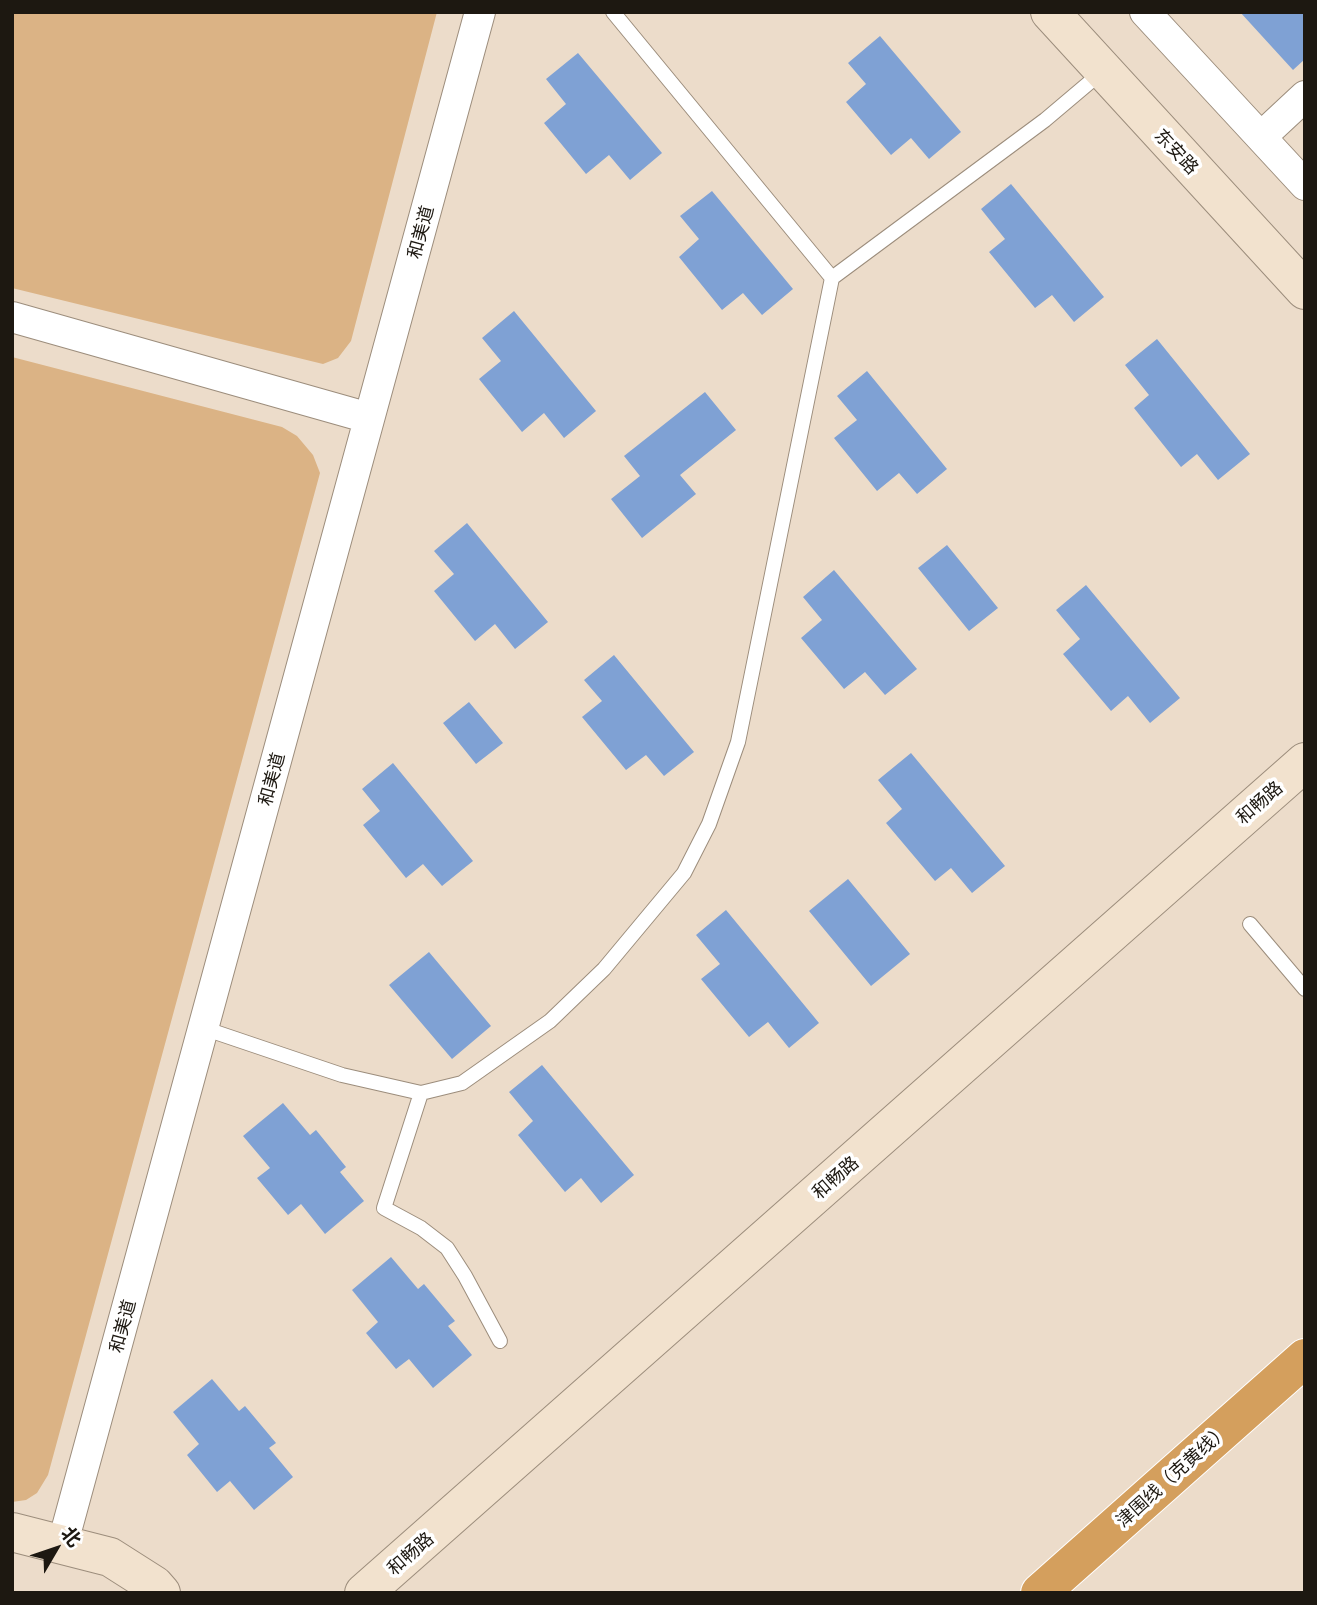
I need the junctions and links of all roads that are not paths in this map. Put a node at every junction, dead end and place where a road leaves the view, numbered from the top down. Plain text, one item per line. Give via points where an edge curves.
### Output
1 (480, 12) edge
2 (612, 12) edge
3 (1049, 12) edge
4 (1145, 12) edge
5 (1103, 71) junction
6 (1305, 96) edge
7 (1261, 137) junction
8 (1305, 185) edge
9 (832, 278) junction
10 (1305, 290) edge
11 (12, 317) edge
12 (369, 418) junction
13 (1305, 762) edge
14 (1250, 924) dead end
15 (1305, 989) edge
16 (203, 1028) junction
17 (421, 1093) junction
18 (500, 1341) dead end
19 (1305, 1358) edge
20 (1305, 1394) edge
21 (12, 1532) edge
22 (62, 1546) junction
23 (118, 1593) edge
24 (161, 1593) edge
25 (364, 1593) edge
26 (1040, 1593) edge
27 (1077, 1593) edge

1 - 12 street, 和美道
2 - 9 lane
3 - 5 street, 东安路
4 - 7 street
5 - 9 lane via 1045,120
5 - 10 street, 东安路
6 - 7 street
7 - 8 street
9 - 17 lane via 738,743 691,861 604,969 550,1021 462,1083
11 - 12 street
12 - 16 street, 和美道
13 - 25 street, 和畅路
14 - 15 lane
16 - 17 lane via 342,1075
16 - 22 street, 和美道
17 - 18 lane via 384,1208 447,1248
19 - 26 highway, 津围线（克黄线）
20 - 27 highway, 津围线（克黄线）
21 - 22 street
22 - 23 street
22 - 24 street via 110,1557

